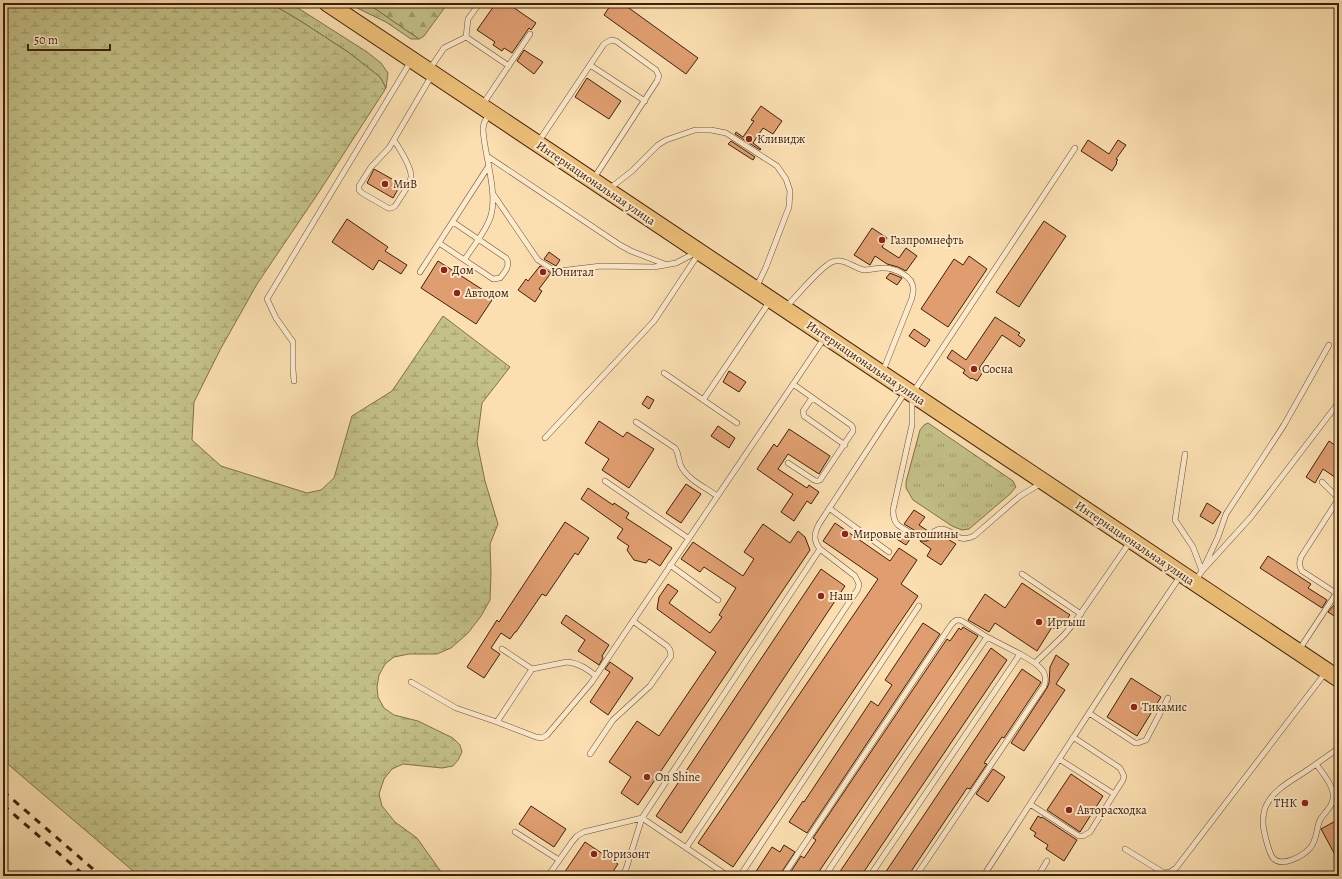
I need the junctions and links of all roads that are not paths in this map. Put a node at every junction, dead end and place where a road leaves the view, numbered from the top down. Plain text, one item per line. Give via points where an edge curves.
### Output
1 (327, 3) edge
2 (332, 3) edge
3 (478, 4) edge
4 (530, 34) dead end
5 (466, 37) junction
6 (392, 47) junction
7 (412, 60) junction
8 (590, 65) junction
9 (509, 66) junction
10 (430, 72) junction
11 (644, 101) junction
12 (486, 109) junction
13 (394, 140) junction
14 (538, 144) junction
15 (1075, 148) dead end
16 (487, 156) junction
17 (488, 166) junction
18 (592, 180) junction
19 (607, 190) junction
20 (493, 194) junction
21 (452, 222) junction
22 (478, 239) junction
23 (439, 243) junction
24 (699, 251) junction
25 (465, 259) junction
26 (668, 265) junction
27 (420, 272) dead end
28 (756, 289) junction
29 (771, 299) junction
30 (784, 308) junction
31 (825, 336) junction
32 (1329, 345) dead end
33 (664, 373) dead end
34 (882, 374) junction
35 (294, 381) dead end
36 (793, 384) junction
37 (910, 392) junction
38 (812, 398) junction
39 (703, 400) junction
40 (1339, 402) edge
41 (636, 422) dead end
42 (737, 423) dead end
43 (545, 438) dead end
44 (845, 445) junction
45 (1185, 454) dead end
46 (788, 463) dead end
47 (605, 481) dead end
48 (1043, 482) junction
49 (1322, 482) dead end
50 (717, 496) junction
51 (1339, 499) edge
52 (829, 508) junction
53 (688, 538) junction
54 (1131, 541) junction
55 (820, 550) junction
56 (889, 552) dead end
57 (670, 566) junction
58 (1022, 574) dead end
59 (1193, 576) junction
60 (1338, 593) edge
61 (718, 600) dead end
62 (919, 606) dead end
63 (1081, 614) junction
64 (633, 621) junction
65 (987, 637) junction
66 (502, 649) dead end
67 (1298, 652) junction
68 (1020, 654) junction
69 (1035, 663) junction
70 (532, 669) junction
71 (1333, 675) edge
72 (596, 676) junction
73 (411, 682) dead end
74 (1168, 698) dead end
75 (1089, 713) junction
76 (497, 722) junction
77 (1073, 737) junction
78 (1339, 748) edge
79 (590, 754) dead end
80 (1059, 758) junction
81 (1316, 764) junction
82 (1114, 794) junction
83 (1030, 804) junction
84 (642, 818) junction
85 (515, 832) dead end
86 (686, 848) junction
87 (1125, 849) dead end
88 (559, 860) junction
89 (1048, 861) dead end
90 (986, 875) edge
91 (548, 876) edge
92 (622, 876) edge
93 (728, 876) edge
94 (740, 876) edge
95 (783, 876) edge
96 (825, 876) edge
97 (870, 876) edge
98 (916, 876) edge
99 (1038, 876) edge

1 - 6 main road
2 - 6 main road
3 - 5 lane via 468,19
4 - 9 lane
5 - 9 lane
5 - 10 lane via 444,48
6 - 7 main road, Интернациональная улица
7 - 10 main road, Интернациональная улица
7 - 35 lane via 268,299 276,318 293,342
8 - 11 lane
8 - 11 lane via 604,44 611,40 616,41 658,74 657,81
8 - 14 lane
9 - 12 lane
10 - 12 main road, Интернациональная улица
10 - 13 lane
11 - 18 lane
12 - 14 main road, Интернациональная улица
12 - 16 lane via 483,129
13 - 13 lane via 359,186 362,194 388,208 396,206 412,176
14 - 18 main road, Интернациональная улица
15 - 37 lane
16 - 17 lane
16 - 26 lane via 620,245
17 - 20 lane
17 - 21 lane
18 - 19 main road, Интернациональная улица
19 - 24 main road, Интернациональная улица
19 - 28 lane via 632,171 658,145 696,130 726,133 777,166 790,191 789,207
20 - 22 lane via 488,223
20 - 26 lane via 538,260 559,272 601,266 654,268
21 - 22 lane
21 - 23 lane
22 - 25 lane
22 - 25 lane via 506,258 508,266 500,278 493,279
23 - 25 lane
23 - 27 lane
24 - 26 lane
24 - 28 main road, Интернациональная улица
24 - 43 lane via 654,320
28 - 29 main road, Интернациональная улица
29 - 30 main road, Интернациональная улица
29 - 39 lane
30 - 31 main road, Интернациональная улица
30 - 34 lane via 823,268 834,261 866,270 894,269 910,279 914,287 912,298
31 - 34 main road, Интернациональная улица
31 - 36 lane
32 - 59 lane via 1284,425 1226,514 1218,537
33 - 39 lane
34 - 37 main road, Интернациональная улица
36 - 38 lane
36 - 50 lane
37 - 48 main road, Интернациональная улица
37 - 48 lane via 912,425 893,510 898,525 919,538 924,538 940,528 960,539 967,539 974,536 1020,496
37 - 52 lane
38 - 44 lane via 851,425 853,431
38 - 44 lane via 803,411 804,416
39 - 42 lane
40 - 59 lane via 1251,517
41 - 50 lane via 675,448 680,465 688,475
44 - 46 lane via 823,477 817,481
45 - 59 lane via 1175,520 1193,547
47 - 53 lane
48 - 54 main road, Интернациональная улица
49 - 51 lane
50 - 53 lane
51 - 60 lane via 1299,561 1302,571
52 - 55 lane via 815,531 815,542
52 - 56 lane
53 - 57 lane
54 - 59 main road, Интернациональная улица
54 - 63 lane
55 - 84 lane
55 - 86 lane via 856,576 858,589
57 - 61 lane
57 - 64 lane
58 - 63 lane
59 - 67 main road, Интернациональная улица
59 - 75 lane via 1126,656
60 - 67 lane
62 - 94 lane
63 - 69 lane
64 - 72 lane
64 - 79 lane via 667,646 671,656 650,686 613,720
65 - 68 lane
65 - 95 lane via 962,621 954,621
65 - 96 lane
66 - 70 lane
67 - 71 main road, Интернациональная улица
68 - 69 lane
68 - 97 lane
69 - 98 lane via 1044,671 1044,686
70 - 72 lane via 567,662 580,664
70 - 76 lane
71 - 87 lane via 1176,868 1164,873
72 - 76 lane via 542,738
73 - 76 lane via 456,708
74 - 75 lane via 1146,740 1138,743
75 - 77 lane
77 - 80 lane
77 - 82 lane via 1123,772 1123,780
78 - 81 lane
80 - 82 lane
80 - 83 lane
81 - 81 lane via 1280,789 1267,804 1263,823 1270,852 1279,862 1295,858 1311,848 1320,821 1331,804 1331,786
82 - 83 lane via 1090,832 1083,836 1079,836
83 - 90 lane
84 - 86 lane
84 - 88 lane via 584,832 577,836
84 - 92 lane
85 - 88 lane
86 - 93 lane
88 - 91 lane
89 - 99 lane

